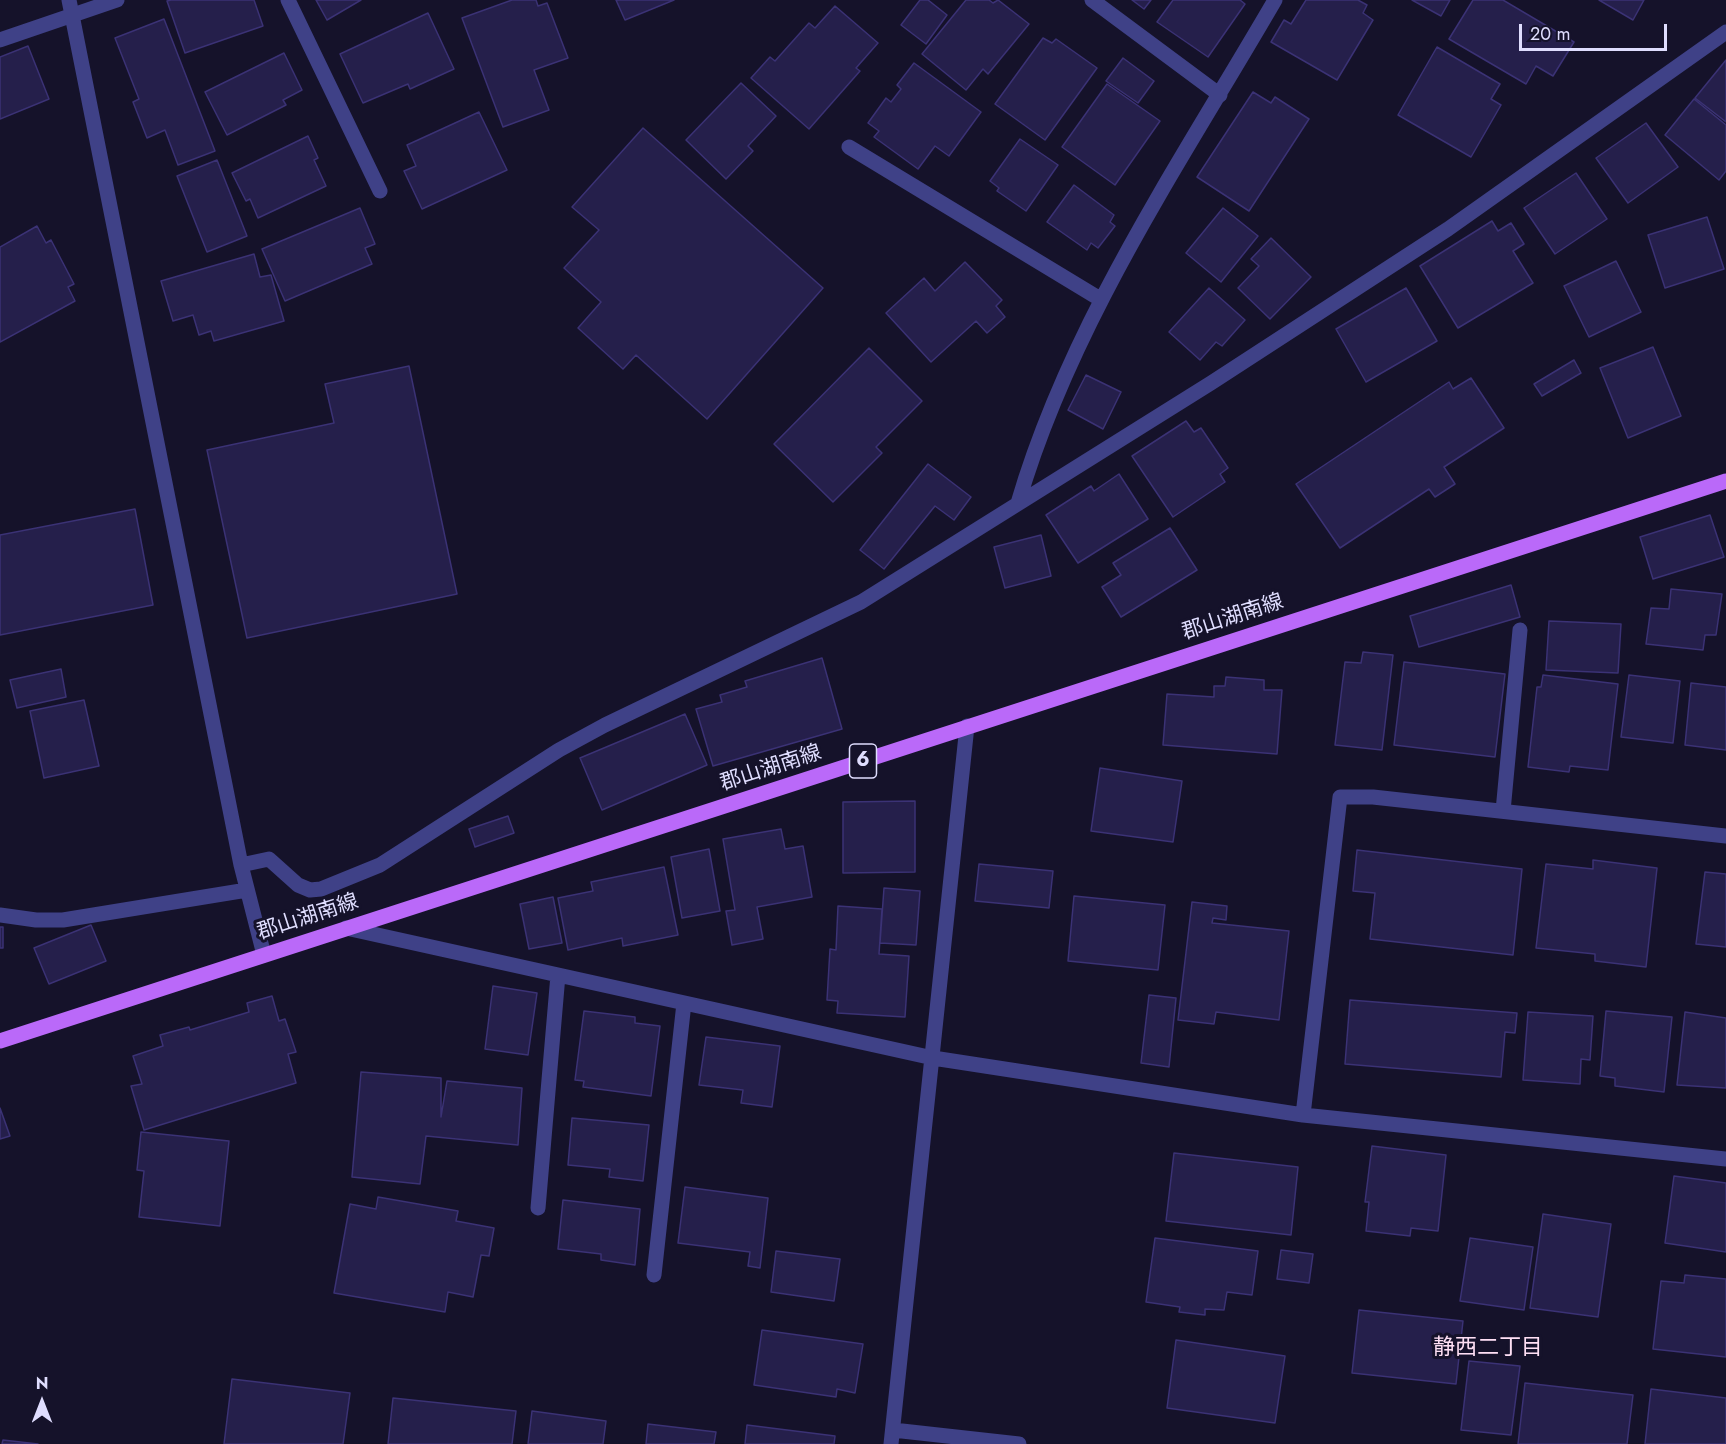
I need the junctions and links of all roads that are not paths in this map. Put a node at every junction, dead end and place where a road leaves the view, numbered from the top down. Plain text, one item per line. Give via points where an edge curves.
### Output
1 (69, 0) edge
2 (117, 0) edge
3 (288, 0) edge
4 (1092, 0) edge
5 (1275, 0) edge
6 (72, 16) junction
7 (1726, 32) edge
8 (0, 40) edge
9 (1220, 95) junction
10 (849, 147) dead end
11 (380, 191) dead end
12 (1100, 299) junction
13 (1726, 481) edge
14 (1018, 503) junction
15 (1520, 630) dead end
16 (967, 726) junction
17 (1503, 811) junction
18 (1726, 836) edge
19 (241, 865) junction
20 (247, 890) junction
21 (0, 915) edge
22 (346, 928) junction
23 (264, 955) junction
24 (558, 975) junction
25 (684, 1003) junction
26 (0, 1041) edge
27 (933, 1058) junction
28 (1303, 1115) junction
29 (1726, 1159) edge
30 (538, 1208) dead end
31 (654, 1275) dead end
32 (892, 1437) edge
33 (1019, 1444) edge

1 - 6 street
2 - 6 street
3 - 11 street
4 - 9 street
5 - 9 street
6 - 8 street
6 - 19 street
7 - 14 street via 1448,229
9 - 12 street
10 - 12 street
12 - 14 street via 1043,429
13 - 16 main road, 郡山湖南線 / 6
14 - 19 street via 861,602 559,750 380,865 310,890 298,885 269,859
15 - 17 street
16 - 22 main road, 郡山湖南線 / 6
16 - 27 street
17 - 18 street
17 - 28 street via 1340,797
19 - 20 street
20 - 21 street via 63,920
20 - 23 street
22 - 23 main road, 郡山湖南線 / 6
22 - 24 street
23 - 26 main road, 郡山湖南線 / 6
24 - 25 street
24 - 30 street
25 - 27 street
25 - 31 street
27 - 28 street
27 - 32 street
28 - 29 street
32 - 33 street

